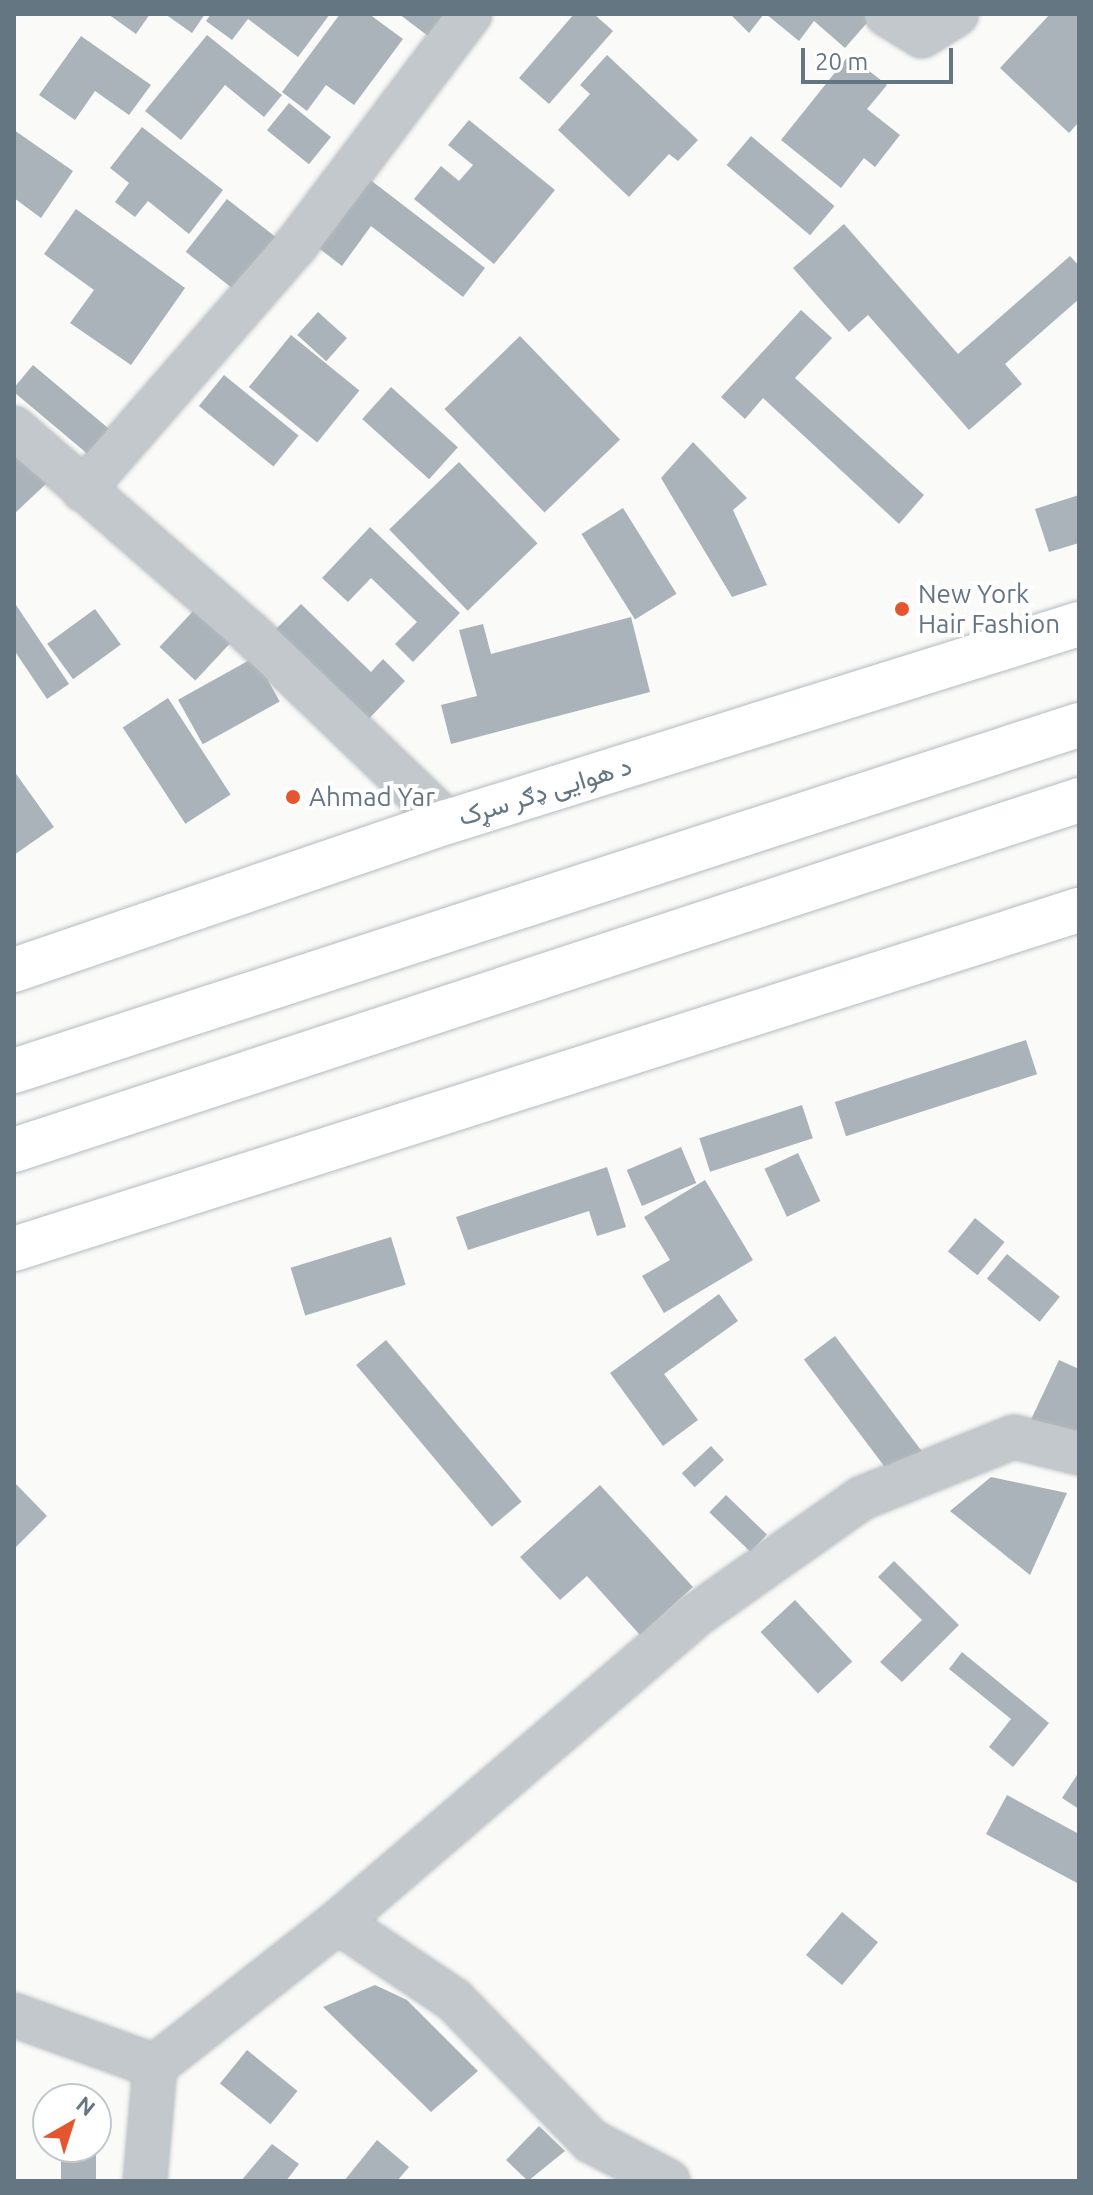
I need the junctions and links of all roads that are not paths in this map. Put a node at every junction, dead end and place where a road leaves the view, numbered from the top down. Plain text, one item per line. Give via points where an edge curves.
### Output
1 (470, 14) edge
2 (886, 14) edge
3 (957, 14) edge
4 (14, 428) edge
5 (83, 490) junction
6 (1079, 624) edge
7 (1079, 725) edge
8 (1079, 800) edge
9 (447, 822) junction
10 (1079, 910) edge
11 (14, 970) edge
12 (14, 1071) edge
13 (14, 1150) edge
14 (14, 1249) edge
15 (1079, 1453) edge
16 (338, 1922) junction
17 (14, 2015) edge
18 (155, 2066) junction
19 (145, 2181) edge
20 (668, 2181) edge

1 - 5 street via 296,245
2 - 3 street via 922,36
4 - 5 street
5 - 9 street via 251,634
6 - 9 main road, د هوایی ډګر سړک
7 - 12 main road
8 - 13 main road
9 - 11 main road, د هوایی ډګر سړک
10 - 14 main road
15 - 16 street via 1014,1437 862,1498 696,1615
16 - 18 street
16 - 20 street via 454,2000 591,2141
17 - 18 street
18 - 19 street

